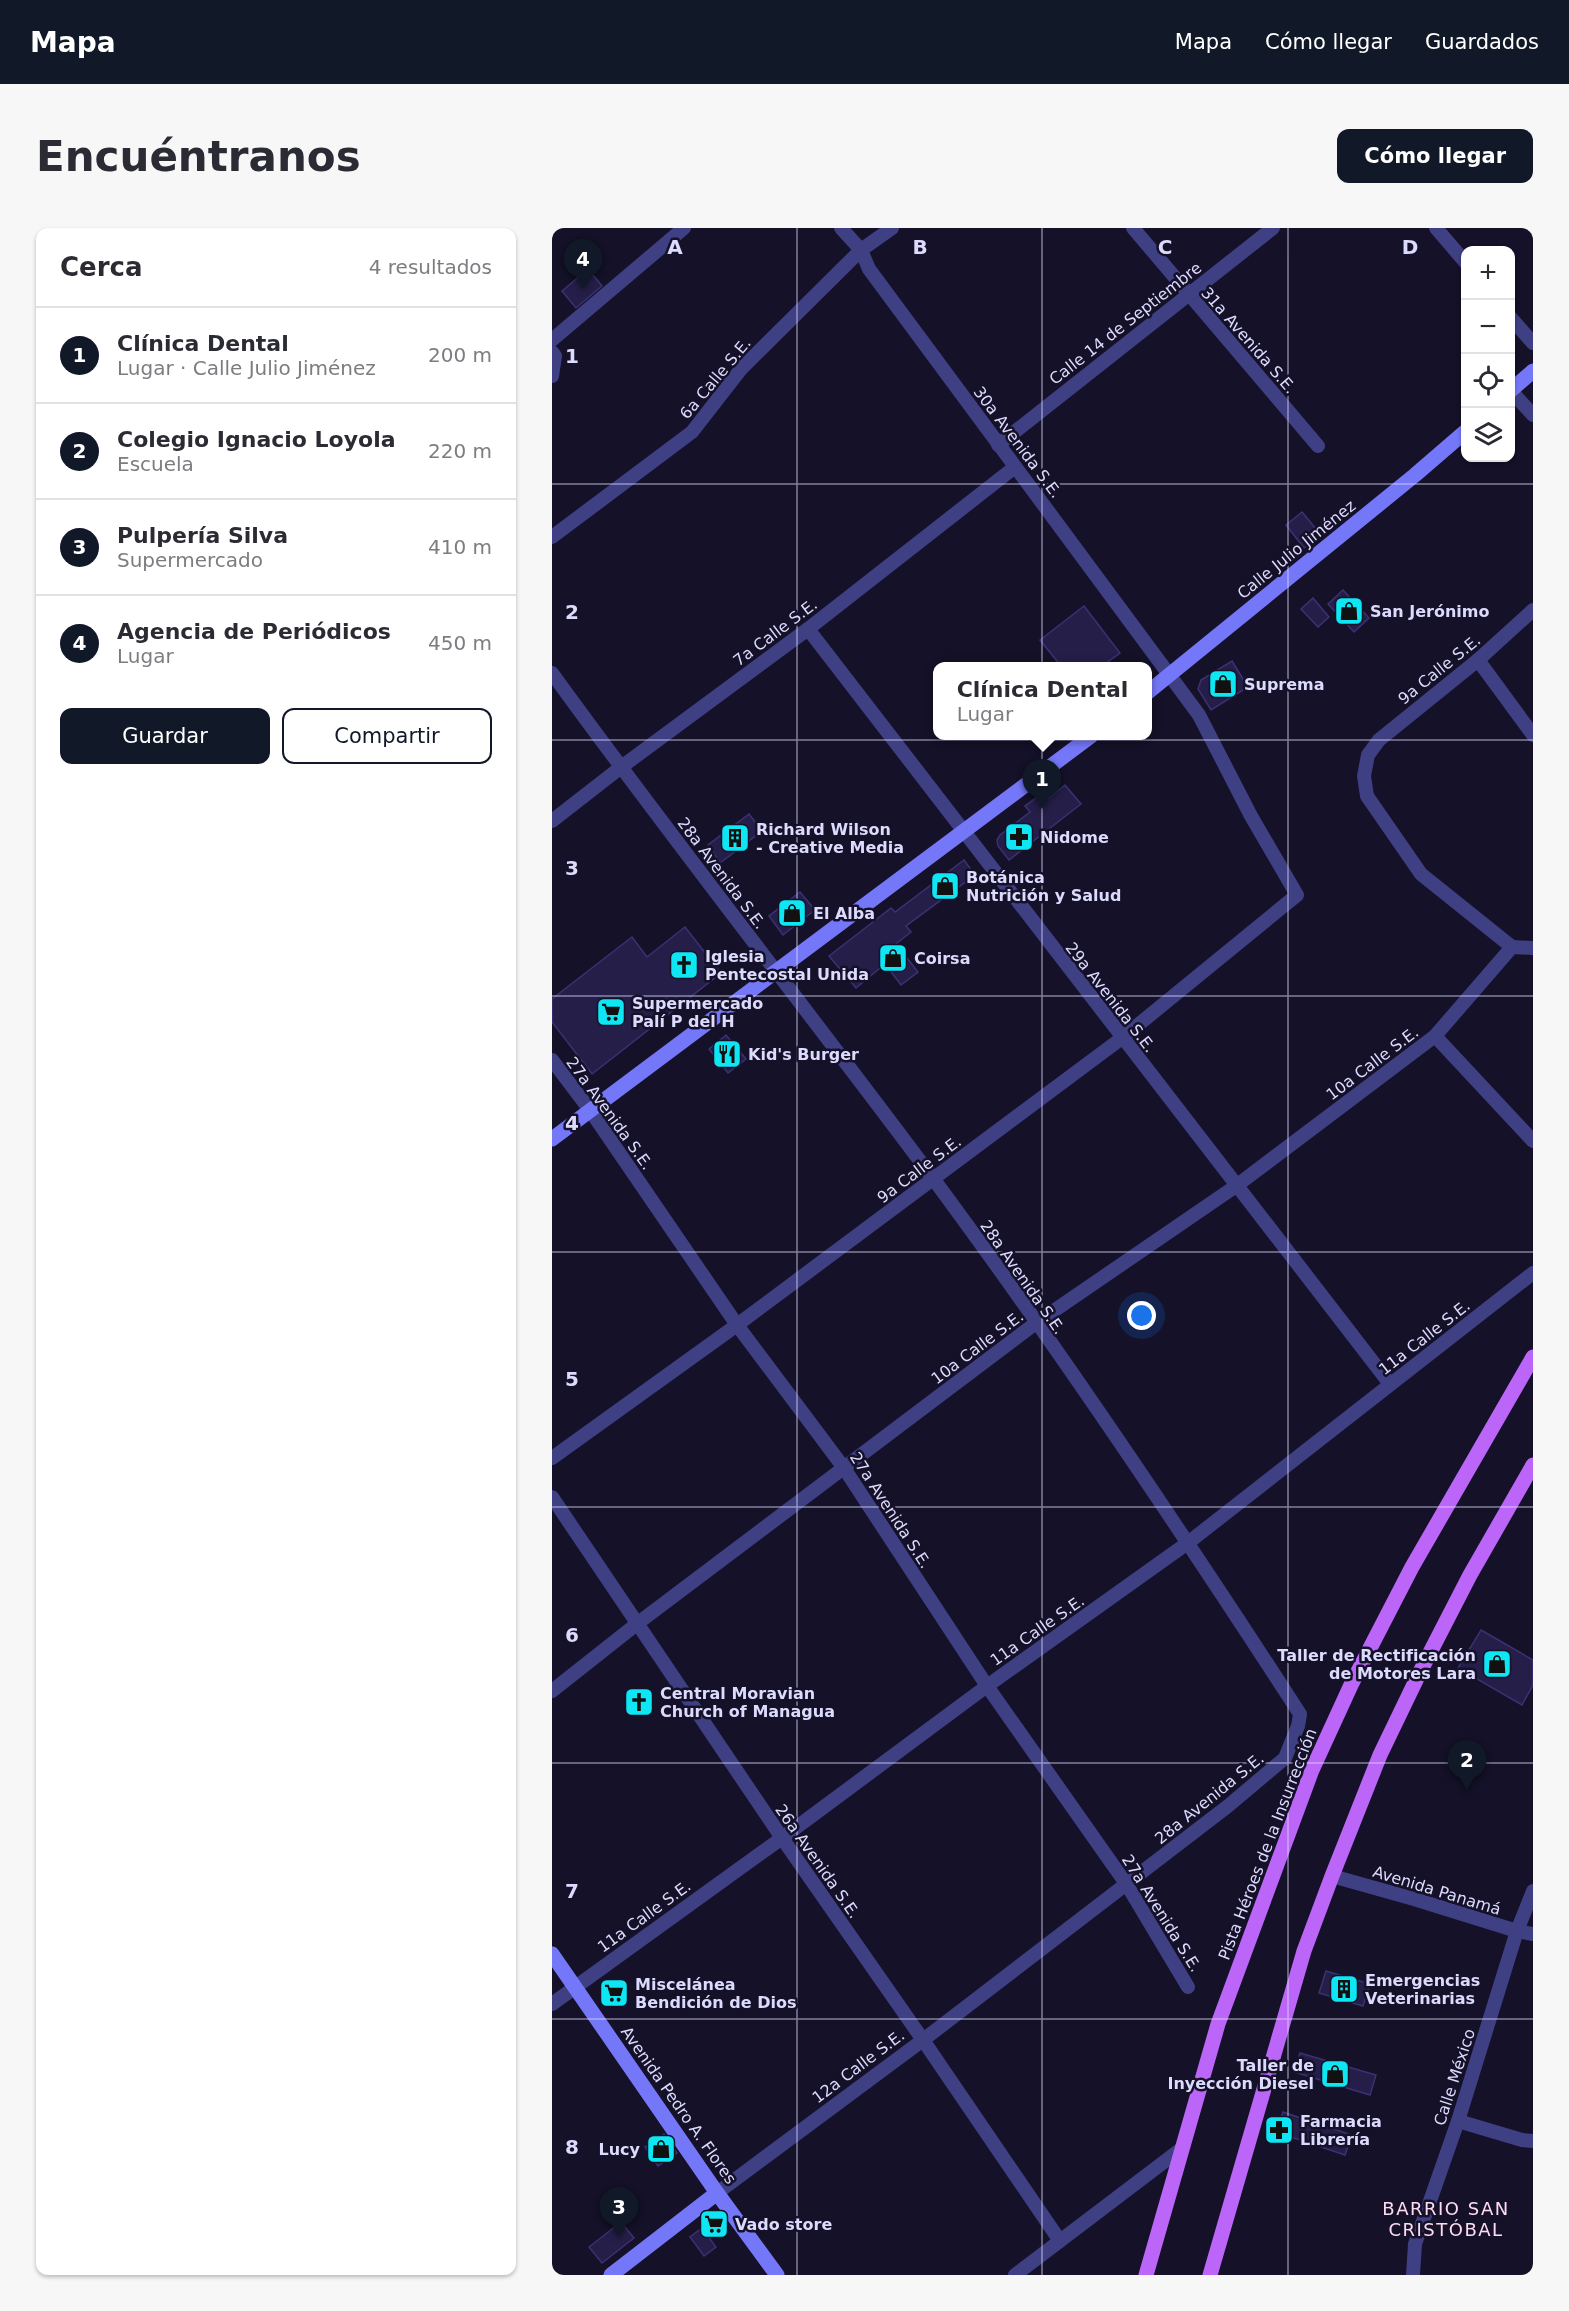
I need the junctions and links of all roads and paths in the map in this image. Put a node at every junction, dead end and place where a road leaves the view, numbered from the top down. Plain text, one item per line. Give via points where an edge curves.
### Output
1 (684, 228) edge
2 (841, 228) edge
3 (892, 228) edge
4 (1133, 228) edge
5 (1273, 228) edge
6 (1436, 228) edge
7 (861, 250) junction
8 (1461, 257) edge
9 (1188, 294) junction
10 (1515, 322) edge
11 (552, 340) edge
12 (1533, 343) edge
13 (552, 352) edge
14 (1533, 371) edge
15 (552, 376) edge
16 (1515, 387) edge
17 (1515, 395) edge
18 (1533, 415) edge
19 (1461, 434) edge
20 (998, 445) junction
21 (1318, 446) dead end
22 (1015, 467) junction
23 (552, 537) edge
24 (1533, 610) edge
25 (808, 629) junction
26 (1478, 660) junction
27 (552, 672) edge
28 (1171, 675) junction
29 (1152, 689) edge
30 (1533, 735) edge
31 (1084, 740) edge
32 (620, 768) junction
33 (552, 821) edge
34 (964, 832) junction
35 (1297, 895) joint
36 (1512, 947) junction
37 (1533, 948) edge
38 (777, 973) junction
39 (1435, 1036) junction
40 (1122, 1038) junction
41 (552, 1060) edge
42 (590, 1110) junction
43 (552, 1139) edge
44 (1533, 1141) edge
45 (933, 1179) junction
46 (1236, 1186) junction
47 (1533, 1273) edge
48 (1036, 1323) junction
49 (737, 1325) junction
50 (1533, 1356) edge
51 (1390, 1384) junction
52 (552, 1458) edge
53 (1533, 1464) edge
54 (844, 1468) junction
55 (552, 1497) edge
56 (1189, 1542) junction
57 (638, 1623) junction
58 (987, 1686) junction
59 (552, 1692) edge
60 (782, 1838) junction
61 (1332, 1876) junction
62 (1127, 1885) junction
63 (1533, 1891) edge
64 (1517, 1931) junction
65 (1533, 1934) edge
66 (552, 1954) edge
67 (574, 1986) junction
68 (1188, 1987) dead end
69 (552, 2004) edge
70 (923, 2040) junction
71 (1458, 2121) junction
72 (1533, 2140) edge
73 (1181, 2149) junction
74 (717, 2193) junction
75 (1060, 2241) junction
76 (611, 2275) edge
77 (777, 2275) edge
78 (1015, 2275) edge
79 (1146, 2275) edge
80 (1210, 2275) edge
81 (1413, 2275) edge

1 - 11 street
2 - 7 street, 30a Avenida S.E.
3 - 7 street, 6a Calle S.E.
4 - 9 street, 31a Avenida S.E.
5 - 9 street, Calle 14 de Septiembre
6 - 8 street
7 - 20 street, 30a Avenida S.E. via 869,269
7 - 23 street, 6a Calle S.E. via 741,369 692,432
9 - 20 street, Calle 14 de Septiembre
9 - 21 street, 31a Avenida S.E.
10 - 12 street
13 - 15 street
14 - 16 main road
17 - 18 street
19 - 28 main road, Calle Julio Jiménez
20 - 22 street, 30a Avenida S.E.
22 - 25 street, 7a Calle S.E.
22 - 28 street, 30a Avenida S.E.
24 - 26 street, 9a Calle S.E.
25 - 32 street, 7a Calle S.E.
25 - 34 street, 29a Avenida S.E.
26 - 30 street
26 - 36 street, 9a Calle S.E. via 1379,740 1368,755 1364,776 1367,796 1421,874
27 - 32 street, 28a Avenida S.E.
28 - 29 main road, Calle Julio Jiménez
28 - 35 street, 30a Avenida S.E. via 1199,716
31 - 34 main road
32 - 33 street, 7a Calle S.E.
32 - 38 street, 28a Avenida S.E.
34 - 38 main road
34 - 40 street, 29a Avenida S.E.
35 - 40 street, 9a Calle S.E.
36 - 37 street
36 - 39 street, 10a Calle S.E.
38 - 42 main road
38 - 45 street, 28a Avenida S.E.
39 - 44 street
39 - 46 street, 10a Calle S.E.
40 - 45 street, 9a Calle S.E.
40 - 46 street, 29a Avenida S.E.
41 - 42 street, 27a Avenida S.E.
42 - 43 main road
42 - 49 street, 27a Avenida S.E.
45 - 48 street, 28a Avenida S.E.
45 - 49 street, 9a Calle S.E.
46 - 48 street, 10a Calle S.E.
46 - 51 street, 29a Avenida S.E.
47 - 51 street, 11a Calle S.E.
48 - 54 street, 10a Calle S.E.
48 - 56 street, 28a Avenida S.E.
49 - 52 street, 9a Calle S.E.
49 - 54 street, 27a Avenida S.E.
50 - 73 main road, Pista Héroes de la Insurrección via 1412,1567 1351,1684 1312,1770 1218,2024
51 - 56 street, 11a Calle S.E.
53 - 61 main road via 1419,1674 1380,1755
54 - 57 street, 10a Calle S.E.
54 - 58 street, 27a Avenida S.E.
55 - 57 street, 26a Avenida S.E.
56 - 58 street, 11a Calle S.E.
56 - 62 street, 28a Avenida S.E. via 1300,1714 1299,1720 1286,1758
57 - 59 street, 10a Calle S.E.
57 - 60 street, 26a Avenida S.E.
58 - 60 street, 11a Calle S.E.
58 - 62 street, 27a Avenida S.E.
60 - 67 street, 11a Calle S.E.
60 - 70 street, 26a Avenida S.E.
61 - 64 street, Avenida Panamá
61 - 80 main road via 1304,1951
62 - 68 street, 27a Avenida S.E.
62 - 70 street, 12a Calle S.E.
63 - 64 street, Calle México
64 - 65 street, Avenida Panamá
64 - 71 street, Calle México
66 - 67 main road, Avenida Pedro A. Flores
67 - 69 street, 11a Calle S.E.
67 - 74 main road, Avenida Pedro A. Flores
70 - 74 street, 12a Calle S.E.
70 - 75 street, 26a Avenida S.E.
71 - 72 street
71 - 81 street, Calle México via 1415,2244
73 - 75 street
73 - 79 main road, Pista Héroes de la Insurrección
74 - 76 main road, 12a Calle S.E.
74 - 77 main road, Avenida Pedro A. Flores
75 - 78 street

